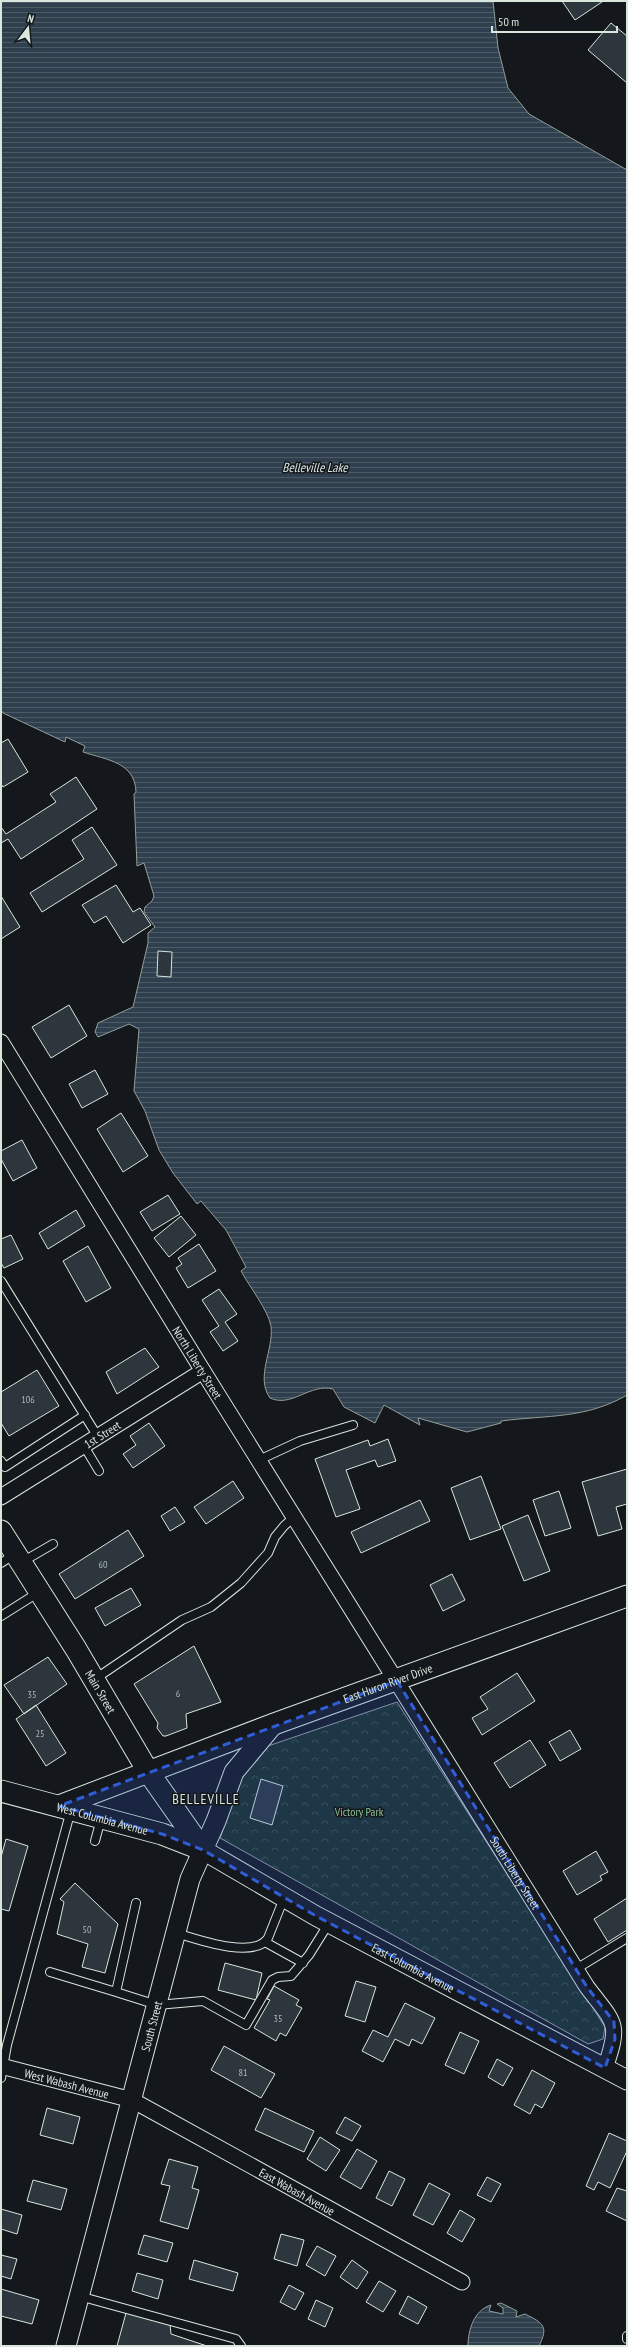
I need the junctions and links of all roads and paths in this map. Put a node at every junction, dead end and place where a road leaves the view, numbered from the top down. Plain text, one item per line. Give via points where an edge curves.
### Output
1 (2, 1044) edge
2 (1, 1281) edge
3 (203, 1371) junction
4 (85, 1415) junction
5 (353, 1425) dead end
6 (98, 1437) junction
7 (84, 1446) junction
8 (259, 1460) junction
9 (1, 1462) edge
10 (99, 1471) dead end
11 (1, 1497) edge
12 (294, 1517) junction
13 (1, 1531) edge
14 (53, 1544) dead end
15 (12, 1560) edge
16 (40, 1592) junction
17 (627, 1596) edge
18 (1, 1616) edge
19 (94, 1679) junction
20 (397, 1680) junction
21 (274, 1724) junction
22 (148, 1773) junction
23 (1, 1791) edge
24 (65, 1808) junction
25 (102, 1816) junction
26 (95, 1840) dead end
27 (203, 1850) junction
28 (284, 1898) junction
29 (136, 1904) dead end
30 (329, 1923) junction
31 (176, 1933) junction
32 (627, 1938) edge
33 (265, 1942) junction
34 (303, 1963) junction
35 (576, 1969) junction
36 (50, 1972) dead end
37 (116, 1992) junction
38 (157, 2005) junction
39 (605, 2068) junction
40 (2, 2070) edge
41 (627, 2080) edge
42 (132, 2100) junction
43 (462, 2282) dead end
44 (79, 2296) junction
45 (66, 2346) edge
46 (241, 2346) edge

1 - 3 street, North Liberty Street
2 - 4 lane
3 - 6 street, 1st Street
3 - 8 street, North Liberty Street
4 - 6 lane
4 - 9 lane via 5,1467
5 - 8 lane via 300,1441
6 - 7 street, 1st Street
7 - 10 lane
7 - 11 street, 1st Street
8 - 12 street, North Liberty Street
12 - 19 lane via 275,1537 268,1553 241,1583 211,1607 182,1620
12 - 20 street, North Liberty Street
13 - 15 main road, Main Street
14 - 15 lane
15 - 16 main road, Main Street
16 - 18 lane
16 - 19 main road, Main Street
17 - 20 main road, East Huron River Drive
19 - 22 main road, Main Street
20 - 21 main road, East Huron River Drive
20 - 35 street, South Liberty Street
21 - 22 main road, East Huron River Drive
21 - 27 street, South Street via 234,1772
22 - 24 main road, East Huron River Drive
22 - 27 main road, Main Street
23 - 24 main road, West Columbia Avenue
24 - 25 main road, West Columbia Avenue
24 - 40 lane
25 - 26 lane
25 - 27 main road, West Columbia Avenue via 162,1834
27 - 28 street, East Columbia Avenue
27 - 31 street, South Street via 190,1879
28 - 30 street, East Columbia Avenue
28 - 33 lane
29 - 37 lane
30 - 34 lane
30 - 39 street, East Columbia Avenue
31 - 33 lane via 218,1945 254,1948
31 - 38 street, South Street
32 - 35 lane
33 - 34 lane
34 - 38 lane via 291,1976 272,1980 246,2025 202,2001
35 - 39 street, South Liberty Street via 614,2022 615,2039
36 - 37 lane
37 - 38 lane
38 - 42 street, South Street
39 - 41 street, East Columbia Avenue
40 - 42 street, West Wabash Avenue
42 - 43 street, East Wabash Avenue
42 - 44 street, South Street
44 - 45 street, South Street
44 - 46 lane via 236,2339

